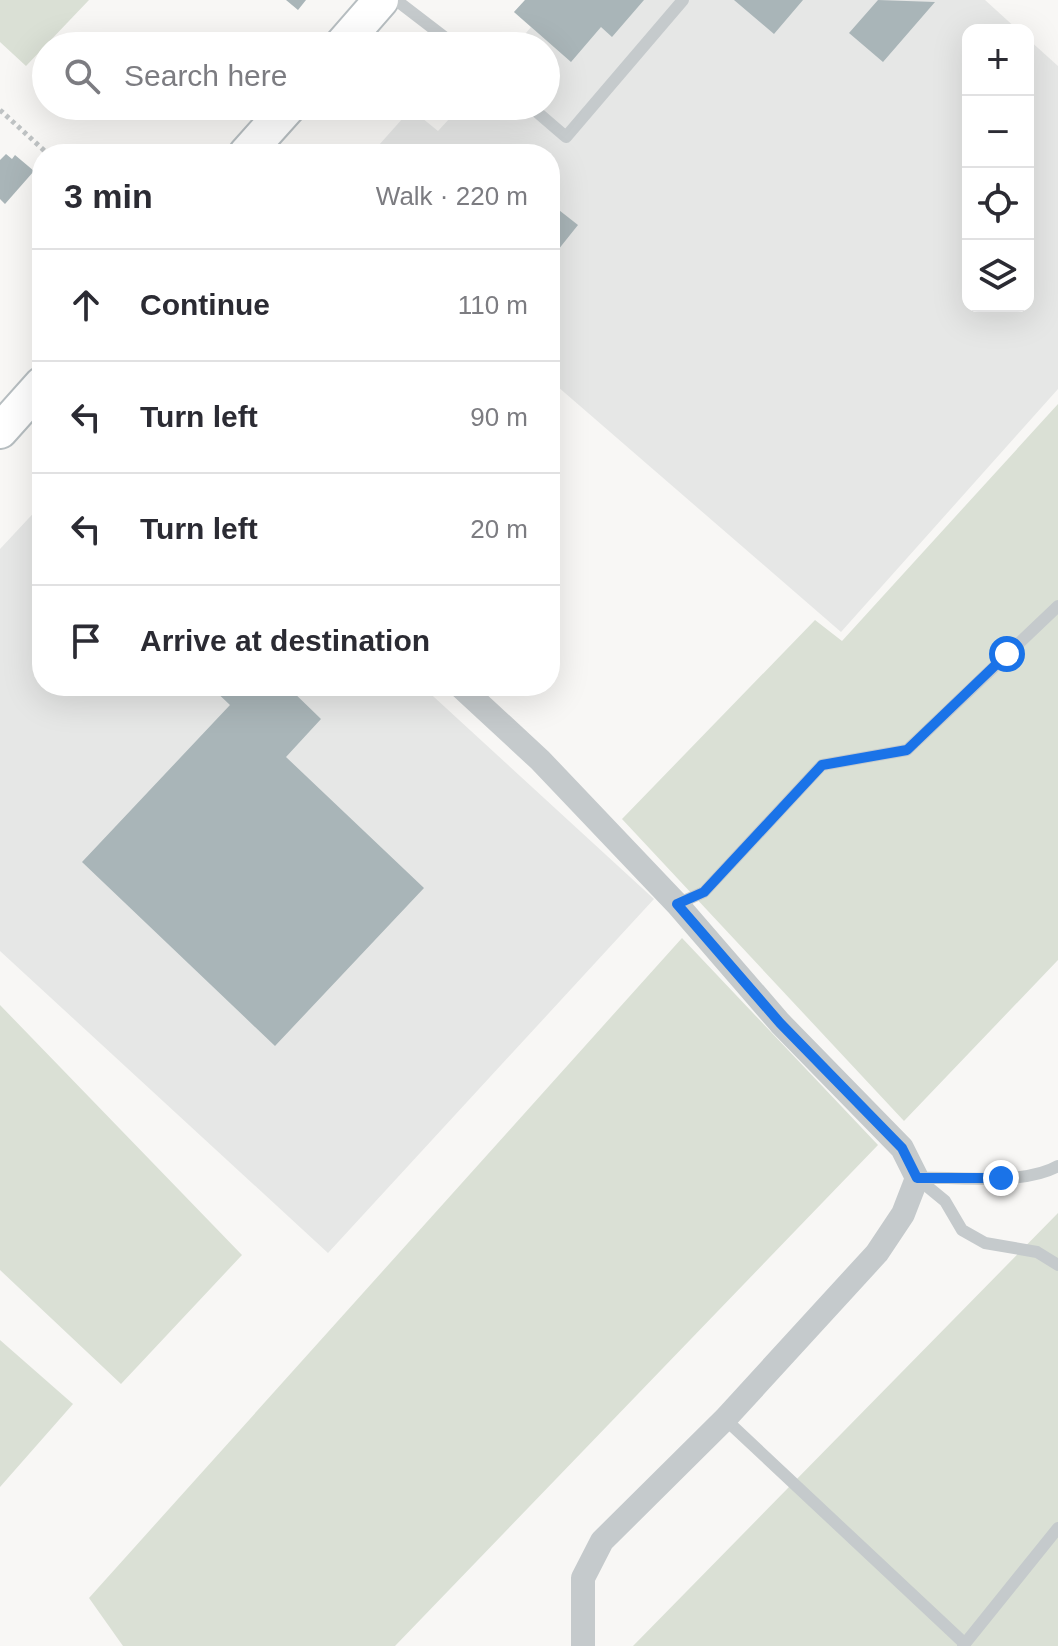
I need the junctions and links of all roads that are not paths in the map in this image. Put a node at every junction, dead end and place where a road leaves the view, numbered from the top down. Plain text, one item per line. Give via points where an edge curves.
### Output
1 (381, 0) edge
2 (396, 0) edge
3 (683, 0) edge
4 (353, 32) edge
5 (438, 32) edge
6 (276, 120) edge
7 (546, 120) edge
8 (255, 144) edge
9 (32, 395) edge
10 (0, 431) edge
11 (1058, 606) edge
12 (471, 696) edge
13 (677, 904) junction
14 (1058, 1166) edge
15 (917, 1178) junction
16 (1058, 1265) edge
17 (725, 1419) junction
18 (1058, 1528) edge
19 (964, 1645) edge
20 (583, 1646) edge

1 - 4 street
2 - 5 lane
3 - 7 lane via 566,137
6 - 8 street
9 - 10 street
11 - 13 lane via 907,750 822,765 704,892
12 - 13 street via 540,760
13 - 15 street via 780,1023 902,1148
14 - 15 lane via 1047,1173 1001,1178
15 - 16 lane via 945,1201 962,1230 985,1243 1037,1252
15 - 17 street via 903,1214 877,1253
17 - 19 lane
17 - 20 street via 602,1541 583,1578
18 - 19 lane

